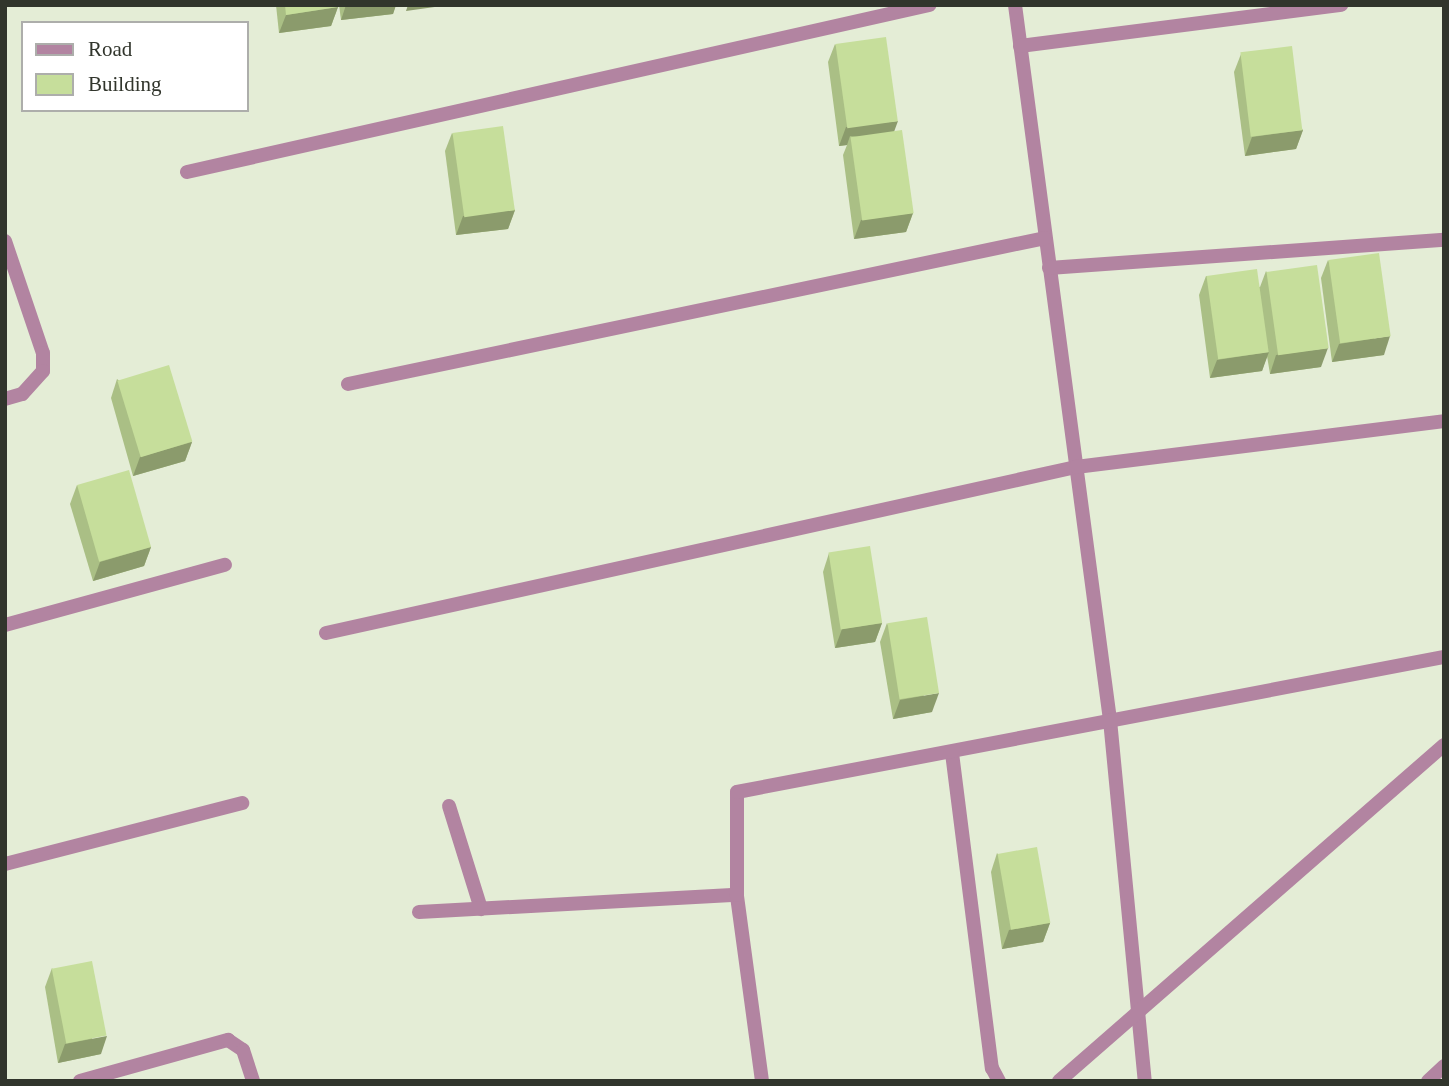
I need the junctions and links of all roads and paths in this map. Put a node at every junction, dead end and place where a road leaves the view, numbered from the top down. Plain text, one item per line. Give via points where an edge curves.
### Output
1 (929, 5) edge
2 (1015, 5) edge
3 (1342, 5) edge
4 (1020, 46) junction
5 (187, 172) dead end
6 (1045, 238) junction
7 (1444, 240) edge
8 (5, 241) edge
9 (1049, 268) junction
10 (348, 384) dead end
11 (5, 399) edge
12 (1444, 421) edge
13 (1076, 467) junction
14 (225, 565) dead end
15 (5, 625) edge
16 (326, 633) dead end
17 (1444, 657) edge
18 (1110, 720) junction
19 (1444, 745) edge
20 (952, 753) junction
21 (242, 803) dead end
22 (449, 806) dead end
23 (5, 864) edge
24 (737, 895) junction
25 (481, 909) junction
26 (419, 912) dead end
27 (1139, 1013) junction
28 (1444, 1066) edge
29 (80, 1081) edge
30 (253, 1081) edge
31 (762, 1081) edge
32 (999, 1081) edge
33 (1059, 1081) edge
34 (1145, 1081) edge
35 (1427, 1081) edge

1 - 5 street
2 - 4 street
3 - 4 street
4 - 6 street
6 - 9 street
6 - 10 street
7 - 9 street
8 - 11 street via 43,353 43,370 22,394
9 - 13 street
12 - 13 street
13 - 16 street
13 - 18 street
14 - 15 street
17 - 18 street
18 - 20 street
18 - 27 street
19 - 27 street
20 - 24 street via 737,792
20 - 32 street via 992,1068
21 - 23 street
22 - 25 street
24 - 25 street
24 - 31 street
25 - 26 street
27 - 33 street
27 - 34 street
28 - 35 street
29 - 30 street via 228,1040 243,1050

